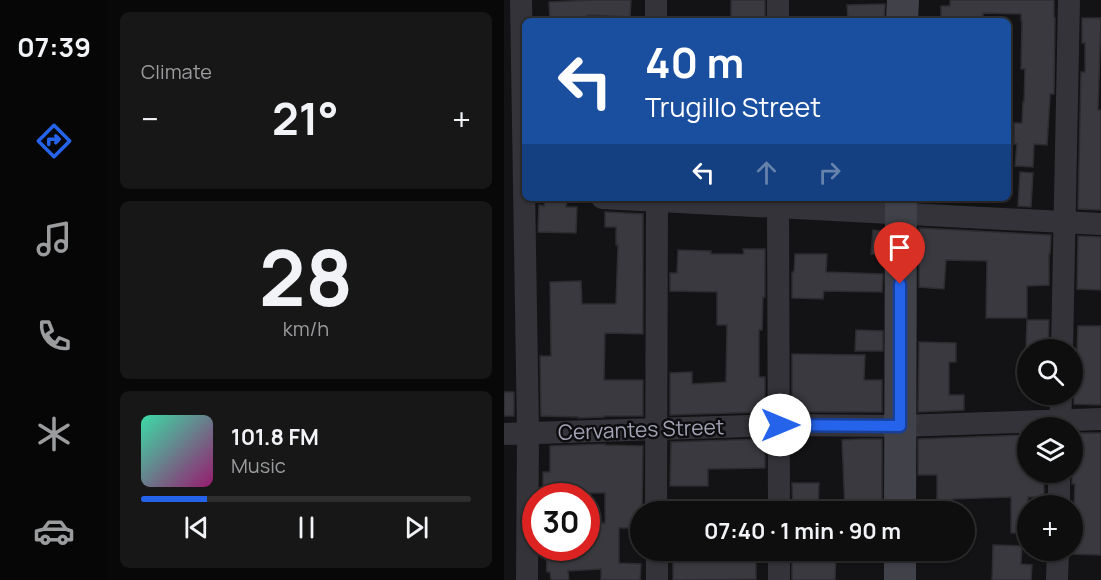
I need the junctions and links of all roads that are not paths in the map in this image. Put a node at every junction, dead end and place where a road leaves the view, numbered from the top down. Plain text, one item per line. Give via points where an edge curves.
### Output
1 (521, 0) edge
2 (656, 0) edge
3 (778, 0) edge
4 (903, 0) edge
5 (1069, 0) edge
6 (656, 18) edge
7 (778, 18) edge
8 (903, 18) edge
9 (522, 48) edge
10 (525, 201) edge
11 (657, 201) edge
12 (718, 201) edge
13 (778, 202) edge
14 (901, 205) edge
15 (1063, 221) junction
16 (1101, 224) edge
17 (1062, 339) edge
18 (1101, 419) edge
19 (1083, 421) edge
20 (780, 425) junction
21 (1017, 425) edge
22 (900, 426) junction
23 (655, 429) junction
24 (528, 433) junction
25 (504, 434) edge
26 (656, 501) edge
27 (779, 501) edge
28 (900, 501) edge
29 (657, 561) edge
30 (779, 561) edge
31 (900, 561) edge
32 (1058, 561) edge
33 (527, 580) edge
34 (657, 580) edge
35 (779, 580) edge
36 (900, 580) edge
37 (1057, 580) edge

1 - 9 street
2 - 6 street
3 - 7 street
4 - 8 street
5 - 15 street
10 - 24 street
11 - 23 street
12 - 13 street
13 - 14 street
13 - 20 street
14 - 15 street
14 - 22 street
15 - 16 street
15 - 17 street
18 - 19 street, Cervantes Street
20 - 22 street, Cervantes Street
20 - 23 street, Cervantes Street
20 - 27 street
21 - 22 street, Cervantes Street
22 - 28 street
23 - 24 street, Cervantes Street
23 - 26 street
24 - 25 street, Cervantes Street
24 - 33 street
29 - 34 street
30 - 35 street
31 - 36 street
32 - 37 street

